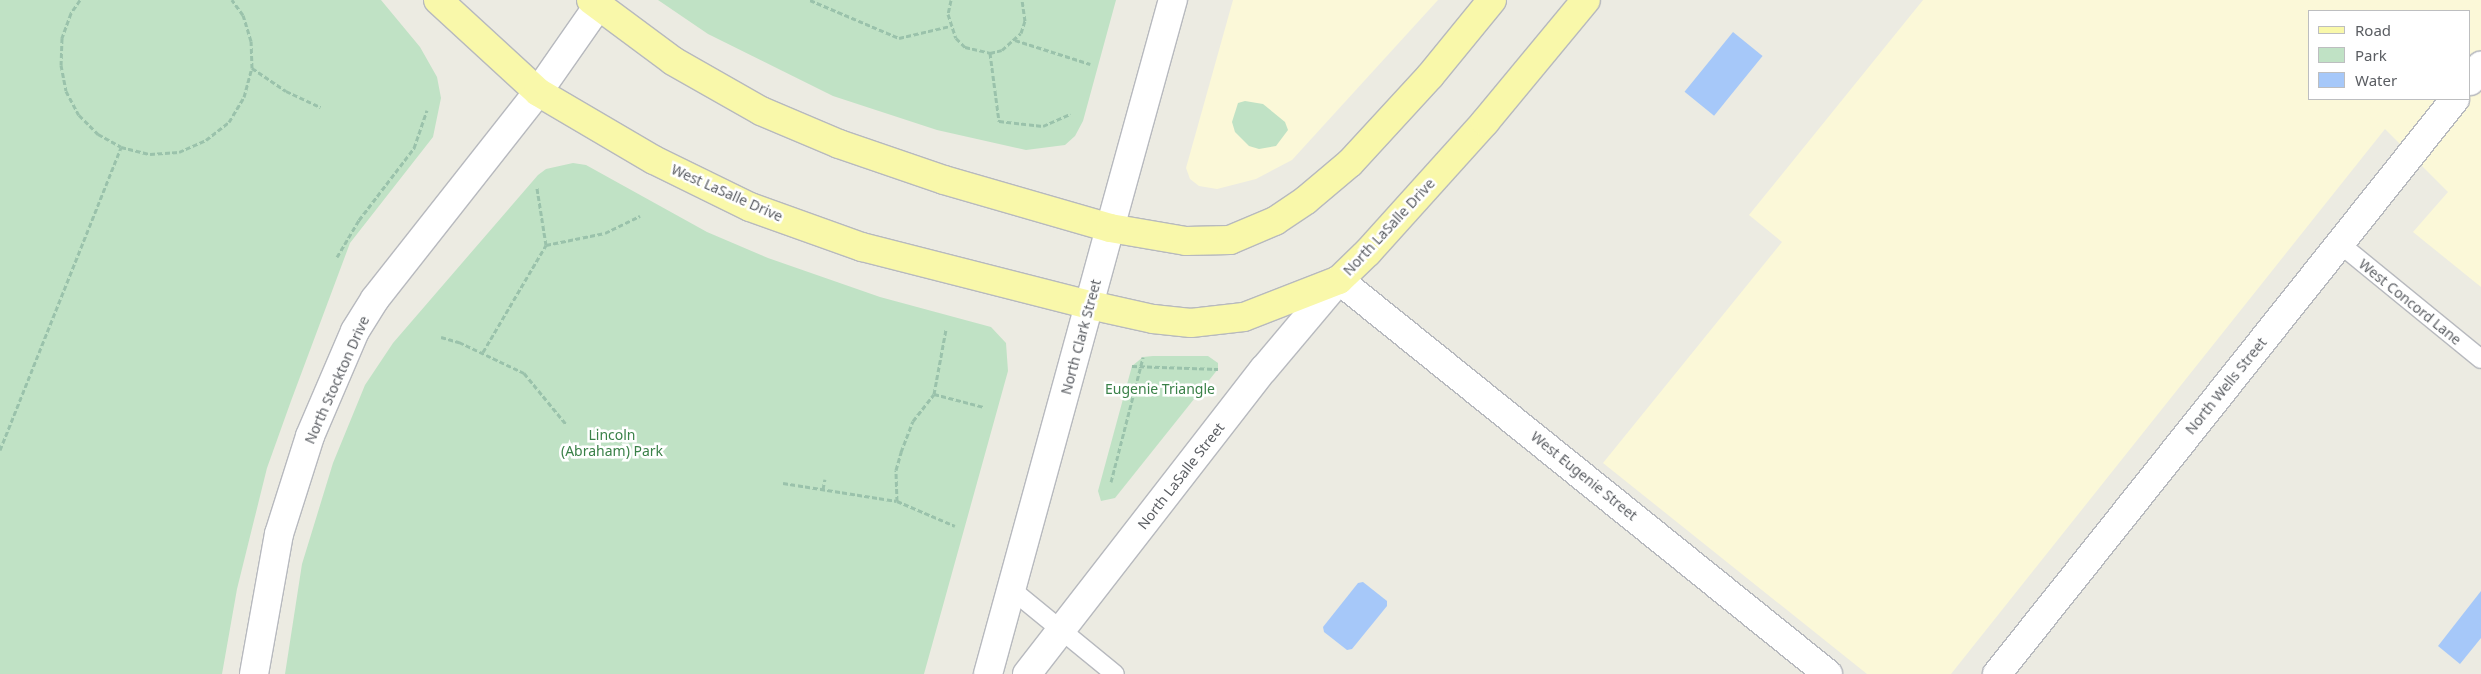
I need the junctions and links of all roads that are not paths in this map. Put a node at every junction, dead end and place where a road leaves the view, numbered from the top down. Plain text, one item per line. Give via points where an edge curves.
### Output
1 (438, 0) edge
2 (1173, 0) edge
3 (1492, 0) edge
4 (1586, 0) edge
5 (594, 3) edge
6 (2481, 66) edge
7 (2471, 80) edge
8 (538, 92) junction
9 (2454, 100) edge
10 (1110, 228) junction
11 (2340, 244) junction
12 (1339, 280) junction
13 (1090, 305) junction
14 (2481, 359) edge
15 (1011, 589) junction
16 (1063, 630) junction
17 (254, 674) edge
18 (988, 674) edge
19 (1027, 674) edge
20 (1115, 674) edge
21 (1828, 674) edge
22 (1998, 674) edge

1 - 8 main road, West LaSalle Drive
2 - 10 street, North Clark Street
3 - 10 main road via 1430,76 1350,163 1275,221 1230,240 1186,241
4 - 12 main road, North LaSalle Drive via 1485,122
5 - 8 street, North Stockton Drive
5 - 10 main road via 674,60 761,111 839,144 944,180
6 - 7 street
8 - 13 main road, West LaSalle Drive via 654,160 750,207 862,247 1010,282
8 - 17 street, North Stockton Drive via 374,299 355,331 310,436 279,534
9 - 11 street, North Wells Street
10 - 13 street, North Clark Street
11 - 14 lane, West Concord Lane
11 - 22 street, North Wells Street
12 - 13 main road, North LaSalle Drive via 1244,317 1191,323 1153,319
12 - 16 street, North LaSalle Street via 1264,368
12 - 21 street, West Eugenie Street
13 - 15 street, North Clark Street
15 - 16 lane
15 - 18 street, North Clark Street
16 - 19 street, North LaSalle Street
16 - 20 lane

